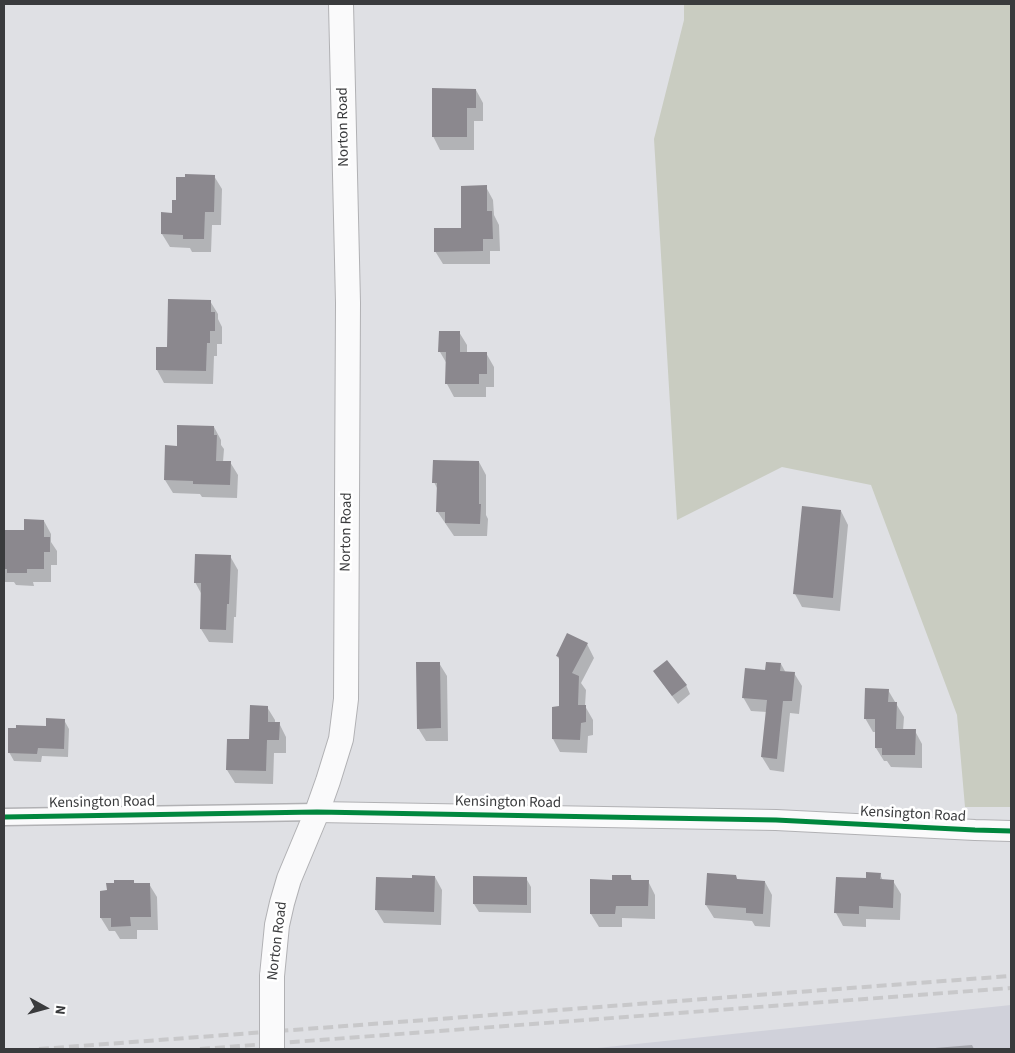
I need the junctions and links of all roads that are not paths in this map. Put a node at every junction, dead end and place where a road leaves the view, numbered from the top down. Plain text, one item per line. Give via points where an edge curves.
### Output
1 (342, 4) edge
2 (317, 812) junction
3 (4, 817) edge
4 (1011, 831) edge
5 (272, 1049) edge

1 - 2 main road, Norton Road via 348,303 346,699 341,739
2 - 3 street, Kensington Road
2 - 4 street, Kensington Road via 776,820
2 - 5 main road, Norton Road, bridge via 284,896 277,926 272,976

